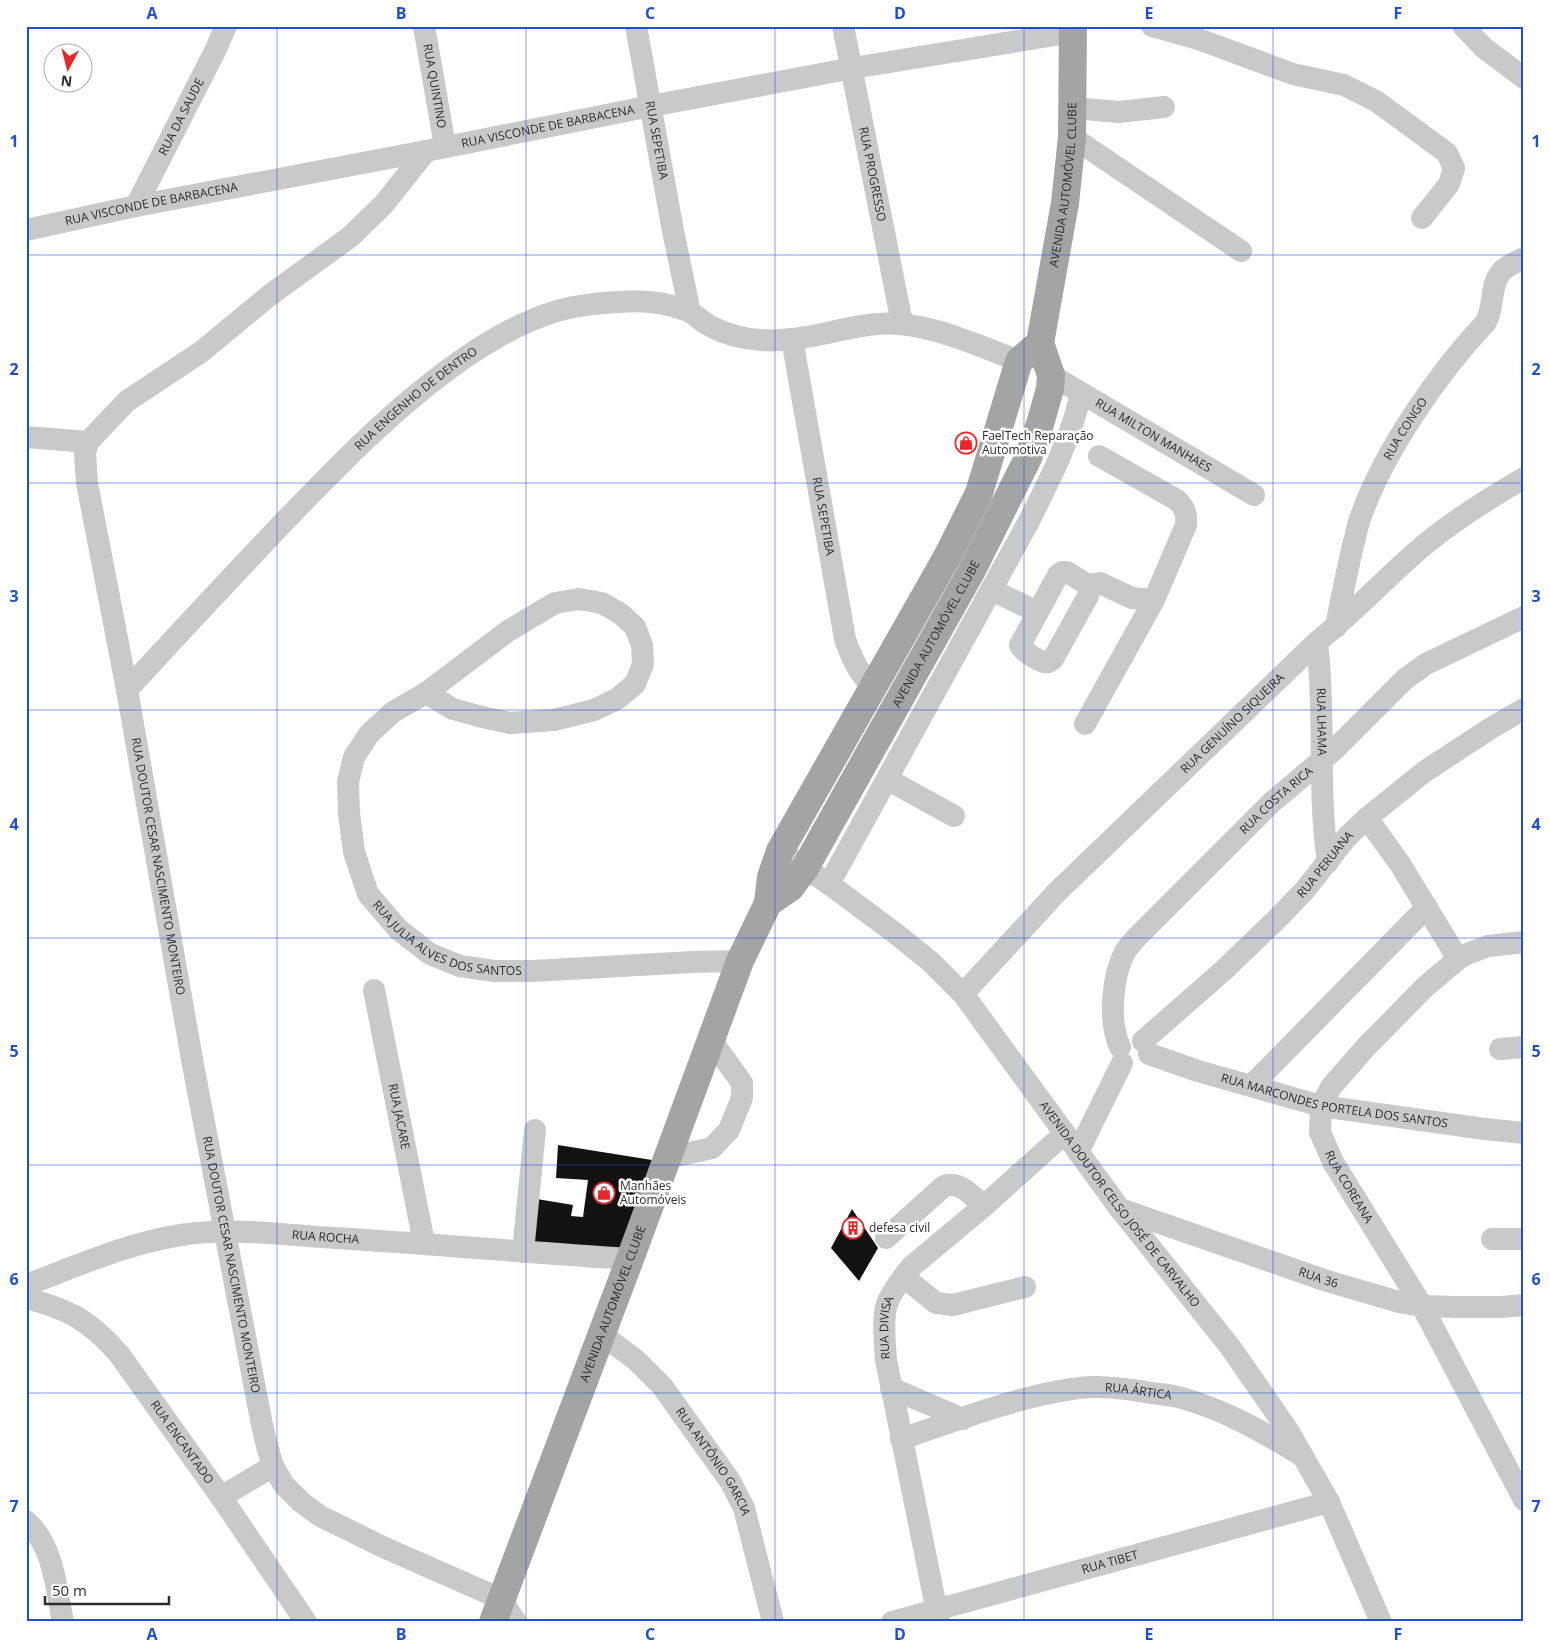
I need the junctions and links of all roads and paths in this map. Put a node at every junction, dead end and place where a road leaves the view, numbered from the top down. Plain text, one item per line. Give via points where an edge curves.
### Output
1 (226, 26) edge
2 (424, 26) edge
3 (636, 26) edge
4 (843, 26) edge
5 (1152, 26) edge
6 (1463, 26) edge
7 (1062, 30) edge
8 (852, 68) junction
9 (1524, 78) edge
10 (651, 106) junction
11 (1164, 107) dead end
12 (1072, 108) junction
13 (1072, 137) junction
14 (436, 148) junction
15 (136, 206) junction
16 (1422, 218) dead end
17 (26, 230) edge
18 (1241, 251) dead end
19 (1524, 258) edge
20 (690, 312) junction
21 (902, 323) junction
22 (792, 339) junction
23 (1040, 343) junction
24 (1019, 362) junction
25 (1051, 375) junction
26 (1081, 393) junction
27 (26, 437) edge
28 (88, 442) junction
29 (1098, 456) dead end
30 (1524, 478) edge
31 (1254, 495) dead end
32 (947, 557) junction
33 (981, 581) junction
34 (1088, 584) junction
35 (1154, 600) junction
36 (1037, 612) junction
37 (1524, 617) edge
38 (1336, 627) junction
39 (1317, 642) junction
40 (873, 687) junction
41 (126, 690) junction
42 (426, 693) junction
43 (1524, 709) edge
44 (888, 721) junction
45 (1085, 724) dead end
46 (1322, 760) junction
47 (887, 779) junction
48 (954, 816) dead end
49 (1367, 818) junction
50 (780, 851) junction
51 (1328, 862) junction
52 (805, 868) junction
53 (829, 884) junction
54 (768, 903) junction
55 (1427, 907) junction
56 (1524, 942) edge
57 (1458, 958) junction
58 (740, 961) junction
59 (374, 990) dead end
60 (963, 994) junction
61 (711, 1040) junction
62 (1146, 1047) junction
63 (1524, 1047) edge
64 (1500, 1049) dead end
65 (1121, 1055) junction
66 (1252, 1085) junction
67 (1321, 1106) junction
68 (536, 1130) dead end
69 (1524, 1133) edge
70 (1064, 1134) junction
71 (1078, 1152) junction
72 (667, 1158) junction
73 (984, 1206) junction
74 (1120, 1209) junction
75 (226, 1231) junction
76 (886, 1238) dead end
77 (1492, 1239) dead end
78 (1524, 1239) edge
79 (424, 1243) junction
80 (522, 1252) junction
81 (630, 1259) junction
82 (904, 1277) junction
83 (26, 1285) edge
84 (1025, 1287) dead end
85 (26, 1298) edge
86 (1524, 1305) edge
87 (1422, 1306) junction
88 (601, 1334) junction
89 (891, 1388) junction
90 (963, 1419) junction
91 (901, 1439) junction
92 (1304, 1457) junction
93 (273, 1466) junction
94 (221, 1497) junction
95 (1524, 1500) edge
96 (1329, 1502) junction
97 (26, 1521) edge
98 (497, 1611) edge
99 (938, 1616) edge
100 (63, 1622) edge
101 (306, 1622) edge
102 (516, 1622) edge
103 (772, 1622) edge
104 (892, 1622) edge
105 (1382, 1622) edge

1 - 15 street, RUA DA SAUDE
2 - 14 street, RUA QUINTINO
3 - 10 street, RUA SEPETIBA
4 - 8 street, RUA PROGRESSO
5 - 16 street via 1198,39 1293,74 1344,86 1376,101 1447,153 1454,168 1449,184
6 - 9 street via 1484,48
7 - 8 street, RUA VISCONDE DE BARBACENA
7 - 12 main road, AVENIDA AUTOMÓVEL CLUBE
8 - 10 street, RUA VISCONDE DE BARBACENA
8 - 21 street, RUA PROGRESSO
10 - 14 street, RUA VISCONDE DE BARBACENA
10 - 20 street, RUA SEPETIBA
11 - 12 street via 1119,112
12 - 13 main road, AVENIDA AUTOMÓVEL CLUBE
13 - 18 street
13 - 23 main road, AVENIDA AUTOMÓVEL CLUBE via 1066,203
14 - 15 street, RUA VISCONDE DE BARBACENA
14 - 28 street via 350,237 270,295 201,352 127,401
15 - 17 street, RUA VISCONDE DE BARBACENA
19 - 38 street, RUA CONGO via 1505,268 1498,276 1486,322 1429,394 1374,484 1360,517
20 - 22 street, RUA ENGENHO DE DENTRO via 731,334 772,341
20 - 41 street, RUA ENGENHO DE DENTRO via 647,302 589,304 530,320 475,351 376,428
21 - 22 street via 877,324
21 - 24 street via 945,334
22 - 40 street, RUA SEPETIBA via 845,639 855,667
23 - 24 main road
23 - 25 main road, AVENIDA AUTOMÓVEL CLUBE
24 - 32 main road, AVENIDA AUTOMÓVEL CLUBE via 979,493
25 - 26 street, RUA MILTON MANHAES
25 - 33 main road, AVENIDA AUTOMÓVEL CLUBE via 1028,458
26 - 31 street, RUA MILTON MANHAES
26 - 33 street via 1057,463 1028,523
27 - 28 street
28 - 41 street, RUA DOUTOR CESAR NASCIMENTO MONTEIRO via 86,483
29 - 35 street via 1177,500 1186,511 1186,525
30 - 38 street, RUA GENUÍNO SIQUEIRA via 1474,508 1417,551
32 - 33 main road
32 - 40 main road, AVENIDA AUTOMÓVEL CLUBE
33 - 36 street
33 - 44 main road, AVENIDA AUTOMÓVEL CLUBE
33 - 47 street
34 - 35 street via 1100,583 1132,598
34 - 36 street via 1062,572
34 - 36 street via 1088,596 1049,662 1022,650 1020,645
35 - 45 street
37 - 46 street, RUA COSTA RICA via 1426,664 1406,678
38 - 39 street, RUA GENUÍNO SIQUEIRA
39 - 46 street, RUA LHAMA
39 - 60 street, RUA GENUÍNO SIQUEIRA via 1056,893
40 - 44 main road via 884,702
40 - 50 main road, AVENIDA AUTOMÓVEL CLUBE
41 - 75 street, RUA DOUTOR CESAR NASCIMENTO MONTEIRO
42 - 42 street, RUA JULIA ALVES DOS SANTOS via 508,631 555,603 579,600 602,604 621,614 635,627 642,645 643,664 635,684 617,699 594,710 554,720 510,723 453,709
42 - 58 street, RUA JULIA ALVES DOS SANTOS via 393,712 369,734 354,757 348,782 348,813 354,852 368,894 398,929 430,954 460,966 494,971 533,972
43 - 49 street, RUA PERUANA via 1424,772
44 - 52 main road, AVENIDA AUTOMÓVEL CLUBE
46 - 51 street, RUA LHAMA via 1323,830
46 - 65 street, RUA COSTA RICA via 1270,803 1136,938 1126,952 1115,987 1113,1007 1114,1030
47 - 48 street
47 - 53 street
49 - 51 street, RUA PERUANA
49 - 55 street
50 - 52 street, AVENIDA DOUTOR CELSO JOSÉ DE CARVALHO
50 - 54 main road, AVENIDA AUTOMÓVEL CLUBE via 771,877
51 - 62 street, RUA PERUANA via 1276,920
52 - 53 street, AVENIDA DOUTOR CELSO JOSÉ DE CARVALHO
52 - 54 main road, AVENIDA AUTOMÓVEL CLUBE via 790,888
53 - 60 street, AVENIDA DOUTOR CELSO JOSÉ DE CARVALHO via 931,962
54 - 58 main road, AVENIDA AUTOMÓVEL CLUBE
55 - 57 street
55 - 66 street
56 - 57 street, RUA COREANA via 1488,946
57 - 67 street, RUA COREANA via 1366,1047 1331,1087
58 - 61 main road, AVENIDA AUTOMÓVEL CLUBE
59 - 79 street, RUA JACARE
60 - 70 street, AVENIDA DOUTOR CELSO JOSÉ DE CARVALHO
61 - 72 main road, AVENIDA AUTOMÓVEL CLUBE
61 - 72 street via 742,1083 742,1098 729,1130 712,1148
62 - 65 street via 1139,1038 1130,1038 1122,1043
62 - 66 street, RUA MARCONDES PORTELA DOS SANTOS via 1198,1071
63 - 64 street
65 - 71 street
66 - 67 street, RUA MARCONDES PORTELA DOS SANTOS
67 - 69 street, RUA MARCONDES PORTELA DOS SANTOS
67 - 87 street, RUA COREANA via 1320,1132 1333,1162
68 - 80 street
70 - 71 street, AVENIDA DOUTOR CELSO JOSÉ DE CARVALHO
70 - 73 street, RUA DIVISA
71 - 74 street, AVENIDA DOUTOR CELSO JOSÉ DE CARVALHO
72 - 81 main road, AVENIDA AUTOMÓVEL CLUBE
73 - 76 street via 961,1186 949,1184
73 - 82 street, RUA DIVISA via 911,1267
74 - 87 street, RUA 36 via 1324,1280
74 - 92 street, AVENIDA DOUTOR CELSO JOSÉ DE CARVALHO via 1231,1348
75 - 79 street, RUA ROCHA
75 - 83 street, RUA ROCHA via 147,1242
75 - 93 street, RUA DOUTOR CESAR NASCIMENTO MONTEIRO via 262,1425
77 - 78 street
79 - 80 street, RUA ROCHA
80 - 81 street, RUA ROCHA
81 - 88 main road, AVENIDA AUTOMÓVEL CLUBE
82 - 84 street via 936,1303 953,1305
82 - 89 street, RUA DIVISA via 886,1304 884,1333
85 - 94 street, RUA ENCANTADO via 70,1312 106,1338
86 - 87 street, RUA 36
87 - 95 street, RUA COREANA
88 - 98 main road, AVENIDA AUTOMÓVEL CLUBE
88 - 103 street, RUA ANTÔNIO GARCIA via 636,1360 662,1386 730,1481 744,1508
89 - 90 street
89 - 91 street, RUA DIVISA
90 - 91 street, RUA ÁRTICA
90 - 92 street, RUA ÁRTICA via 1054,1392 1112,1387 1180,1398 1222,1411
91 - 99 street, RUA DIVISA
92 - 96 street, AVENIDA DOUTOR CELSO JOSÉ DE CARVALHO
93 - 94 street
93 - 98 street, RUA DOUTOR CESAR NASCIMENTO MONTEIRO via 284,1485 320,1516
94 - 101 street, RUA ENCANTADO
96 - 99 street, RUA TIBET
96 - 105 street, AVENIDA DOUTOR CELSO JOSÉ DE CARVALHO
97 - 100 street via 41,1538 52,1567
98 - 102 street
99 - 104 street, RUA TIBET

